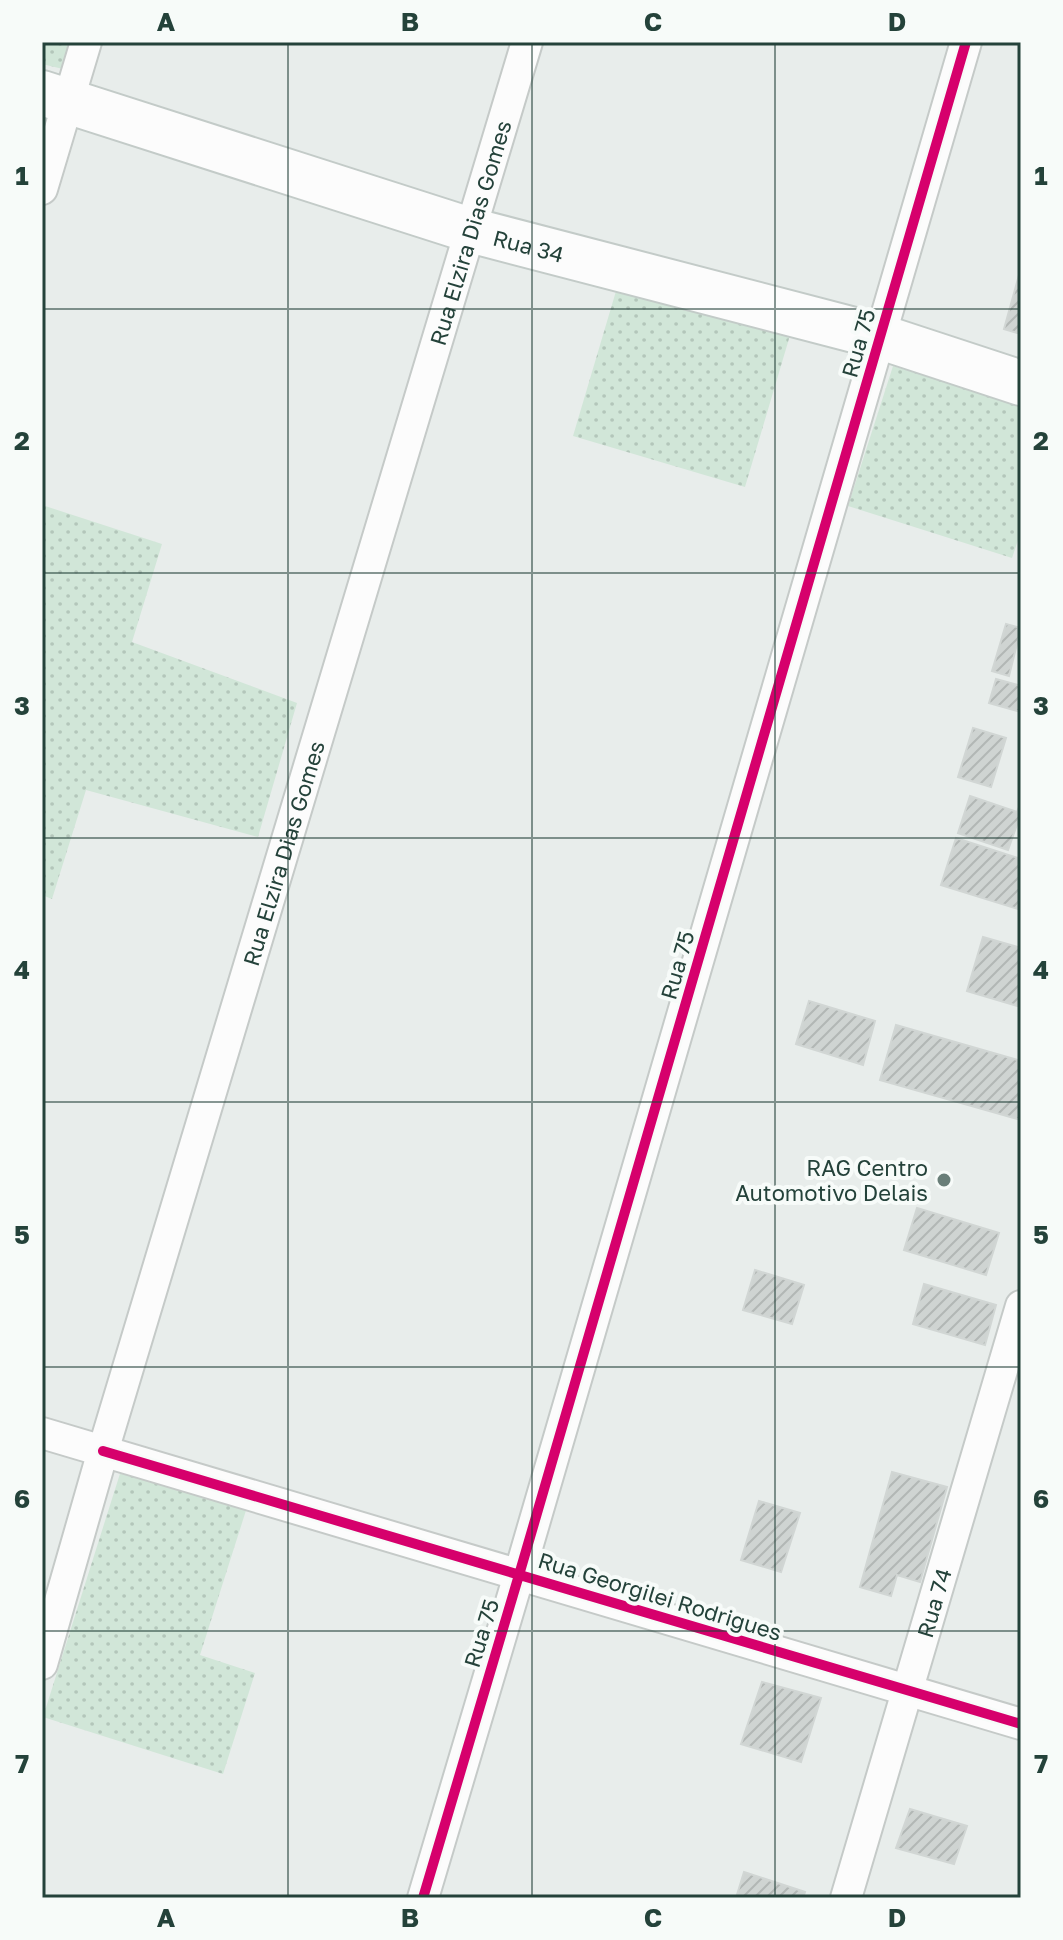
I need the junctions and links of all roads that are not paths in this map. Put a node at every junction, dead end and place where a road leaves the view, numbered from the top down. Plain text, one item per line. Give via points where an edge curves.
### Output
1 (86, 42) edge
2 (527, 42) edge
3 (966, 42) edge
4 (55, 96) edge
5 (42, 189) edge
6 (470, 230) junction
7 (881, 337) junction
8 (1021, 383) edge
9 (1021, 1306) edge
10 (42, 1433) edge
11 (103, 1451) junction
12 (519, 1575) junction
13 (42, 1664) edge
14 (909, 1691) junction
15 (1021, 1724) edge
16 (423, 1898) edge
17 (846, 1898) edge

1 - 4 street
2 - 6 street, Rua Elzira Dias Gomes
3 - 7 street, Rua 75
4 - 5 street
4 - 6 street, Rua 34
6 - 7 street, Rua 34
6 - 11 street, Rua Elzira Dias Gomes
7 - 8 street, Rua 34
7 - 12 street, Rua 75
9 - 14 street, Rua 74
10 - 11 street, Rua Georgilei Rodrigues
11 - 12 street, Rua Georgilei Rodrigues
11 - 13 street, Rua Elzira Dias Gomes
12 - 14 street, Rua Georgilei Rodrigues
12 - 16 street, Rua 75
14 - 15 street, Rua Georgilei Rodrigues
14 - 17 street, Rua 74

